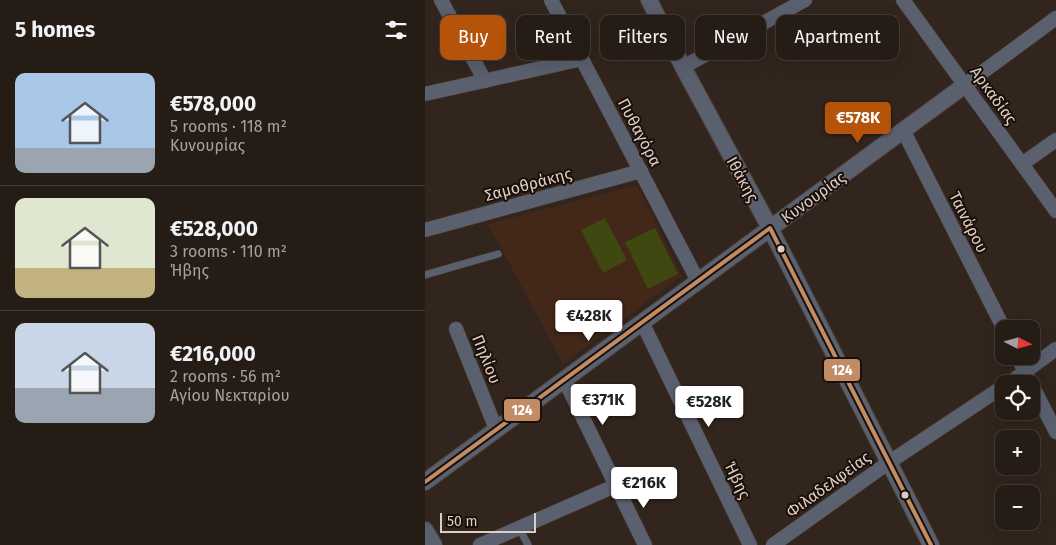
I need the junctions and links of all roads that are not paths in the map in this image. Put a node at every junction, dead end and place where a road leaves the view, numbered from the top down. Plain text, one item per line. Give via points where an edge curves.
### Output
1 (441, 0) edge
2 (551, 0) edge
3 (649, 0) edge
4 (805, 0) edge
5 (903, 0) edge
6 (559, 15) edge
7 (1056, 18) edge
8 (578, 60) edge
9 (583, 60) edge
10 (683, 67) junction
11 (485, 81) junction
12 (965, 85) junction
13 (425, 94) edge
14 (903, 130) junction
15 (1056, 140) edge
16 (1022, 164) junction
17 (641, 171) junction
18 (1056, 211) edge
19 (771, 228) junction
20 (425, 230) edge
21 (498, 254) dead end
22 (425, 276) edge
23 (698, 281) junction
24 (999, 320) edge
25 (642, 322) junction
26 (456, 329) dead end
27 (1056, 349) edge
28 (1022, 365) edge
29 (1025, 372) junction
30 (1021, 375) edge
31 (564, 379) junction
32 (995, 392) edge
33 (496, 429) junction
34 (1056, 432) edge
35 (888, 463) junction
36 (425, 482) edge
37 (617, 485) junction
38 (519, 528) junction
39 (425, 530) edge
40 (434, 545) edge
41 (479, 545) edge
42 (528, 545) edge
43 (645, 545) edge
44 (750, 545) edge
45 (773, 545) edge
46 (931, 545) edge

1 - 11 street
2 - 6 street, Πυθαγόρα
3 - 10 street, Ιθάκης
4 - 10 street
5 - 12 street, Αρκαδίας
7 - 12 street, Κυνουρίας
8 - 11 street
9 - 17 street, Πυθαγόρα
10 - 19 street, Ιθάκης
11 - 13 street
12 - 14 street, Κυνουρίας
12 - 16 street, Αρκαδίας
14 - 19 street, Κυνουρίας
14 - 24 street, Ταινάρου
15 - 16 street
16 - 18 street, Αρκαδίας
17 - 20 street, Σαμοθράκης
17 - 23 street, Πυθαγόρα
19 - 23 street, Κυνουρίας
19 - 35 street, Ιθάκης
21 - 22 lane
23 - 25 street, Κυνουρίας
25 - 31 street, Κυνουρίας
25 - 44 street, Ήβης
26 - 33 street, Πηλίου
27 - 29 street
28 - 29 street
29 - 30 street
29 - 34 street
31 - 33 street, Κυνουρίας
31 - 37 street
32 - 35 street, Φιλαδελφείας
33 - 36 street, Κυνουρίας
35 - 45 street, Φιλαδελφείας
35 - 46 street, Ιθάκης
37 - 38 street
37 - 43 street
38 - 41 street
38 - 42 lane
39 - 40 street

